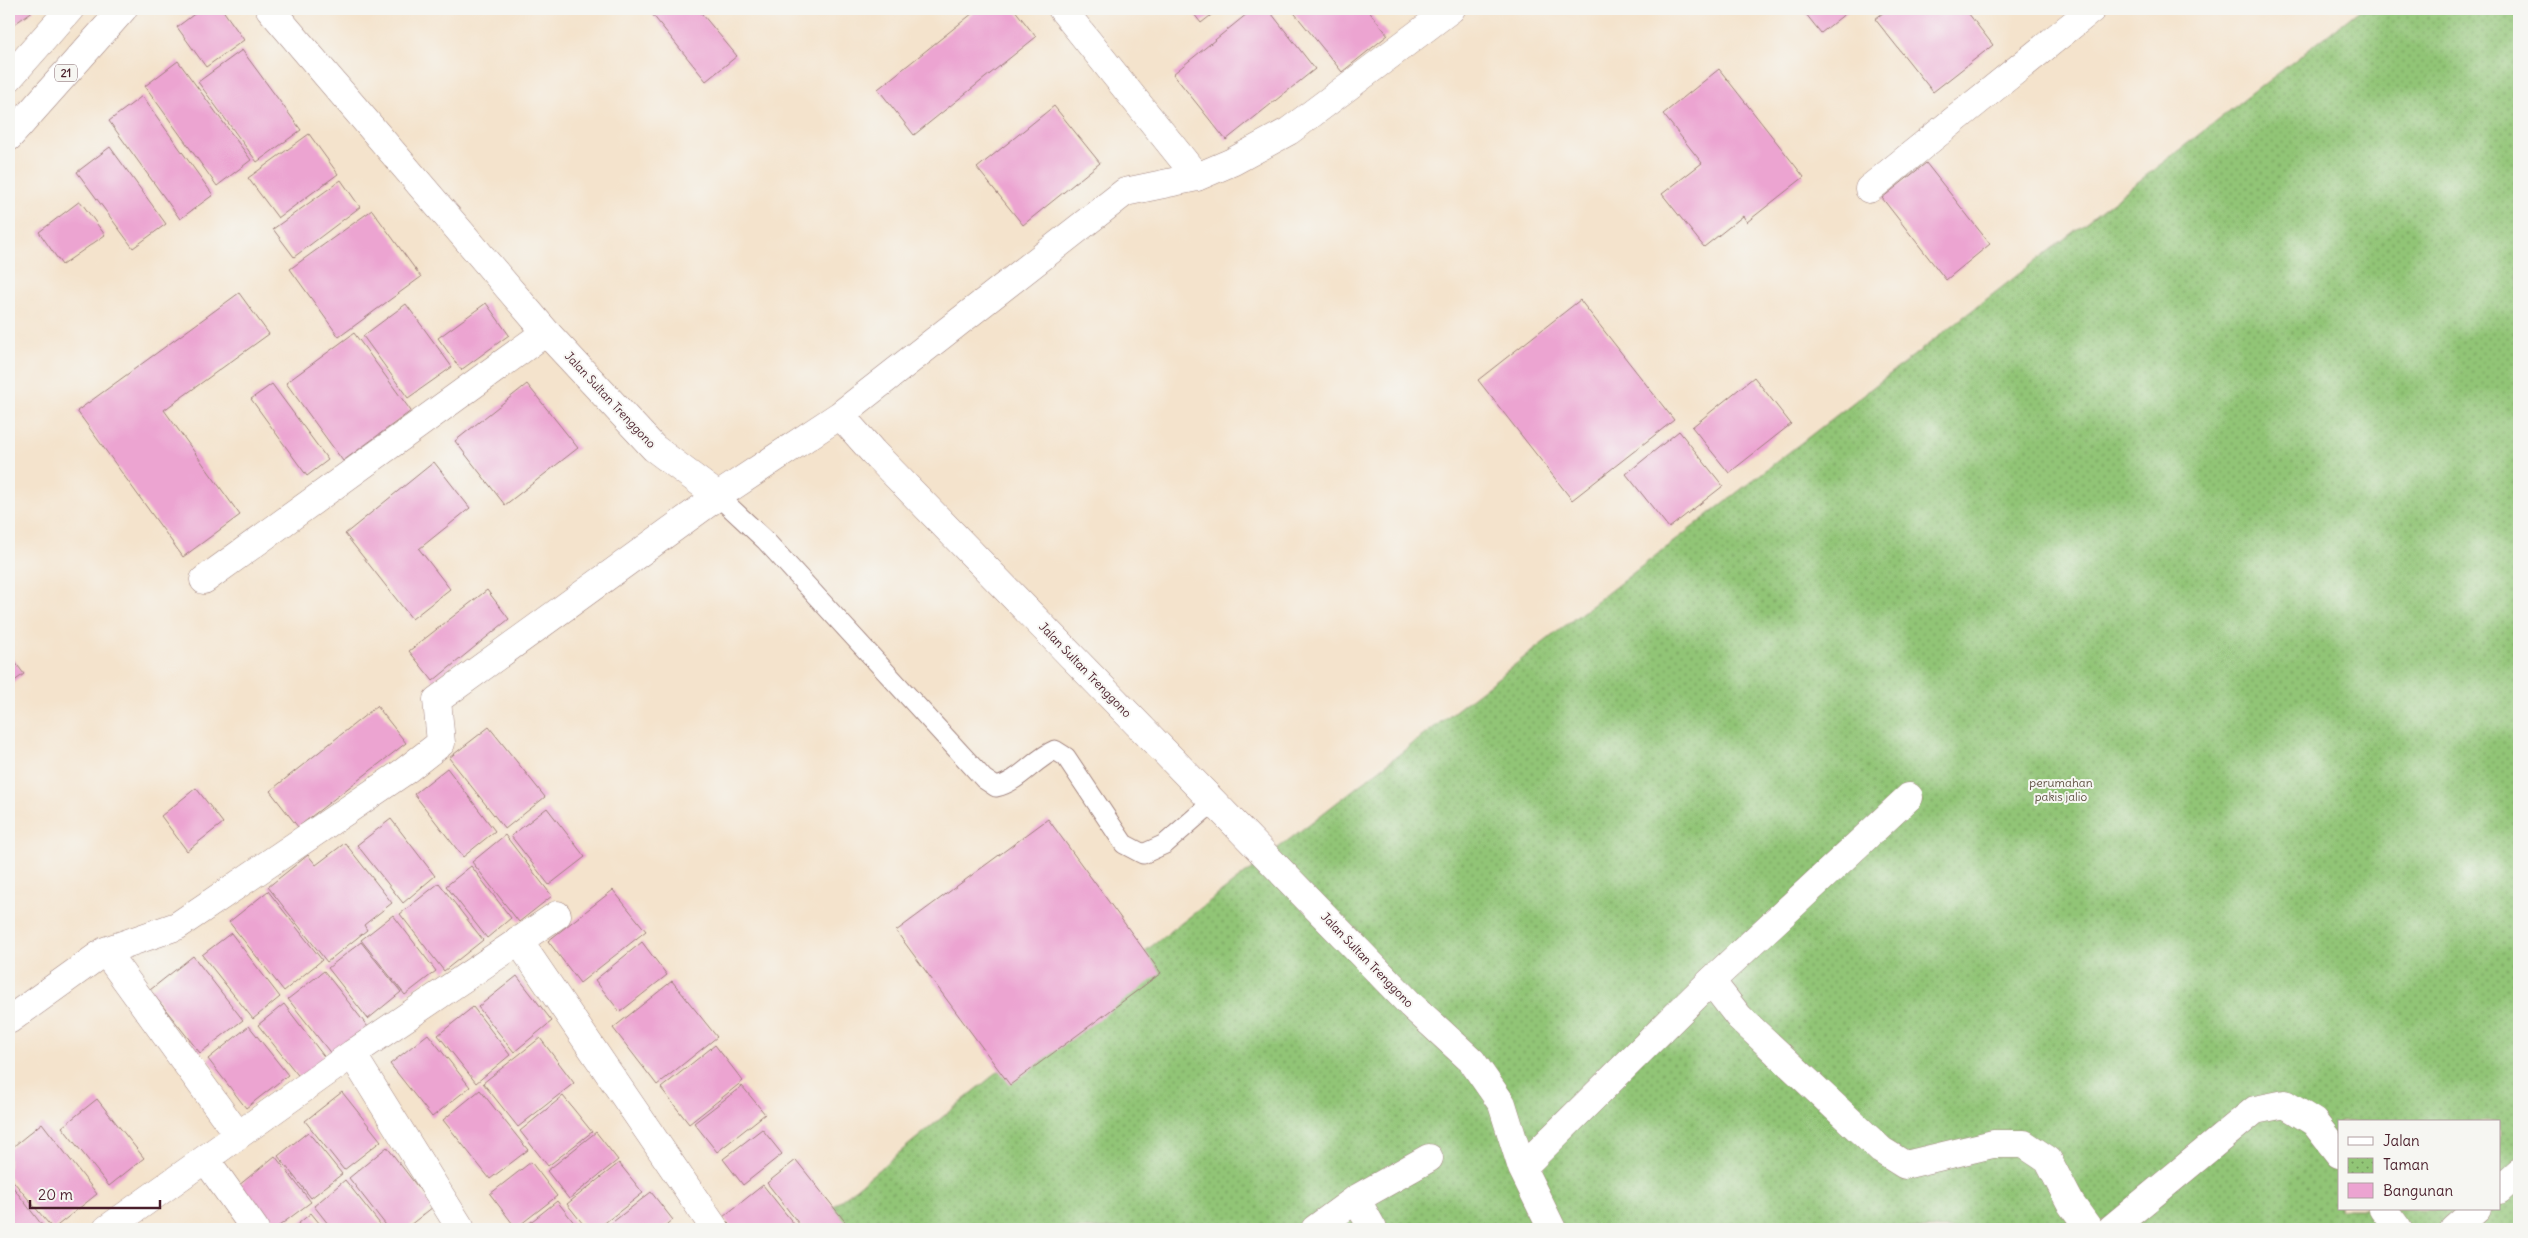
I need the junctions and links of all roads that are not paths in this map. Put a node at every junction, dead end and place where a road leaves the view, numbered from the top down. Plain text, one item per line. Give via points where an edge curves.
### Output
1 (70, 9) edge
2 (123, 9) edge
3 (270, 9) edge
4 (1062, 9) edge
5 (1451, 9) edge
6 (2092, 9) edge
7 (9, 78) edge
8 (9, 137) edge
9 (1197, 178) junction
10 (1869, 189) dead end
11 (546, 332) junction
12 (840, 415) junction
13 (718, 496) junction
14 (204, 580) dead end
15 (1909, 798) dead end
16 (1213, 802) junction
17 (557, 915) dead end
18 (518, 940) junction
19 (105, 951) junction
20 (1711, 981) junction
21 (9, 1020) edge
22 (352, 1054) junction
23 (238, 1134) junction
24 (2338, 1153) edge
25 (1429, 1158) dead end
26 (206, 1160) junction
27 (1522, 1168) junction
28 (2519, 1172) edge
29 (2500, 1189) edge
30 (1356, 1199) junction
31 (2384, 1210) edge
32 (2476, 1210) edge
33 (458, 1228) edge
34 (107, 1229) edge
35 (255, 1229) edge
36 (715, 1229) edge
37 (1315, 1229) edge
38 (1373, 1229) edge
39 (1552, 1229) edge
40 (2089, 1229) edge
41 (2111, 1229) edge
42 (2398, 1229) edge
43 (2454, 1229) edge

1 - 7 main road
2 - 8 main road, 21
3 - 11 main road, Jalan Sultan Trenggono
4 - 9 main road
5 - 9 main road via 1289,131
6 - 10 main road
9 - 12 main road via 1125,192
11 - 13 main road, Jalan Sultan Trenggono via 654,448
11 - 14 main road
12 - 13 main road
12 - 16 main road, Jalan Sultan Trenggono
13 - 16 lane via 765,540 984,779 996,787 1007,784 1055,750 1066,757 1124,844 1143,854 1166,844
13 - 19 main road via 438,700 441,743 405,772 177,926
15 - 20 main road
16 - 27 main road, Jalan Sultan Trenggono via 1411,1006 1472,1061 1502,1104
17 - 18 main road
18 - 22 main road
18 - 36 main road
19 - 21 main road
19 - 23 main road
20 - 27 main road
20 - 40 main road via 1739,1017 1881,1150 1905,1165 1993,1144 2024,1144 2048,1160 2071,1204
22 - 23 main road
22 - 33 main road
23 - 26 main road
24 - 41 main road via 2314,1122 2285,1104 2255,1110
25 - 30 main road
26 - 34 main road
26 - 35 main road
27 - 39 main road, Jalan Sultan Trenggono
28 - 29 main road
30 - 37 main road
30 - 38 main road
31 - 42 main road
32 - 43 main road

